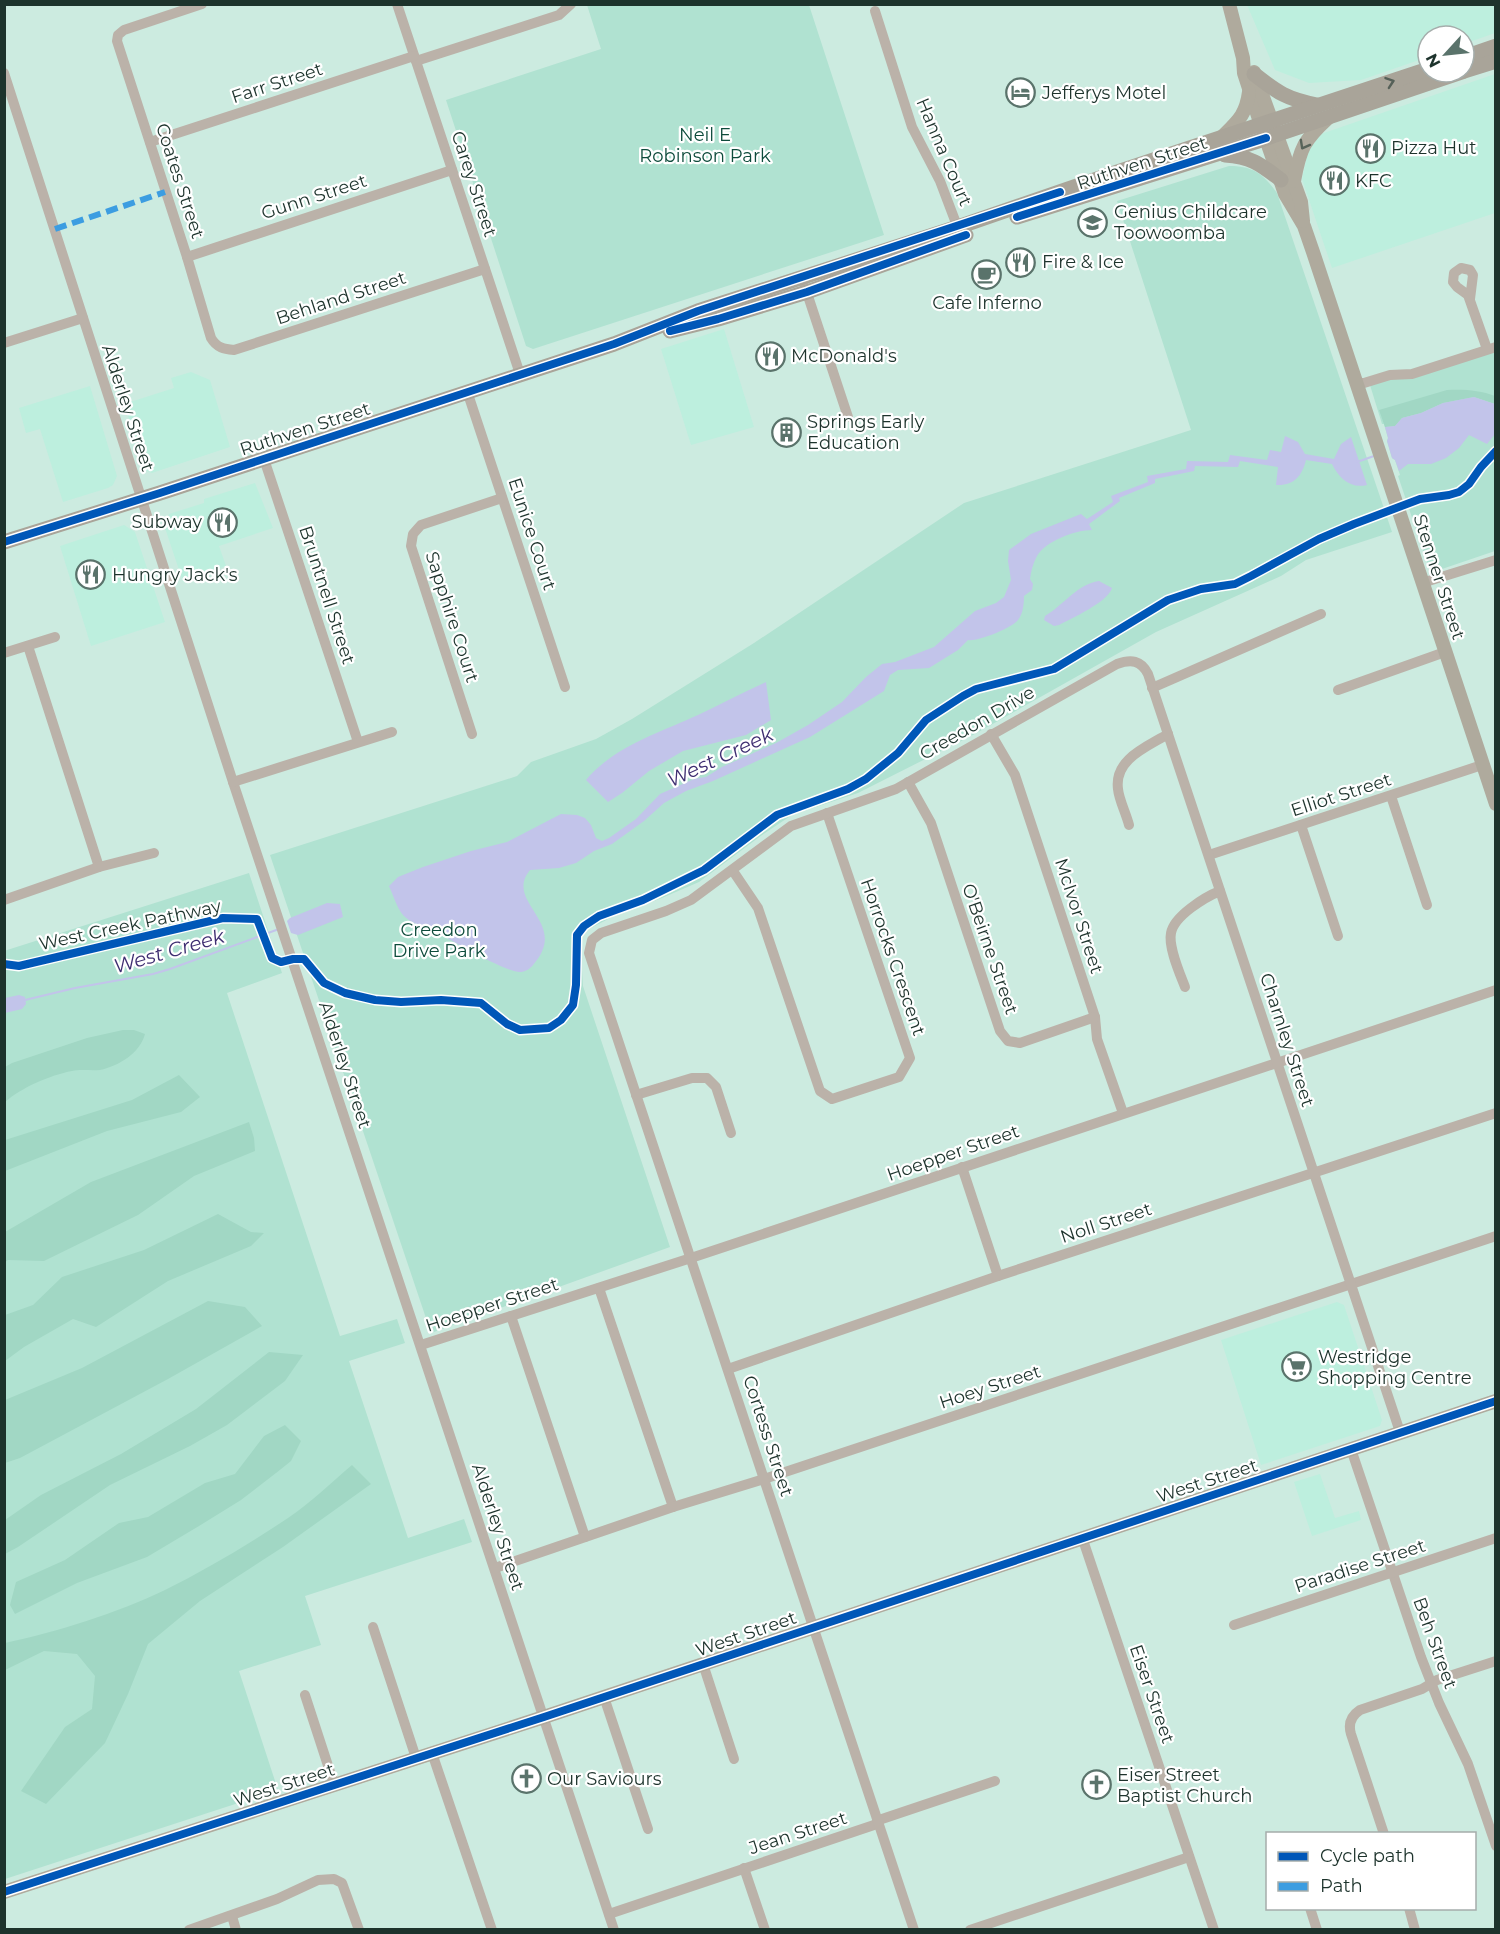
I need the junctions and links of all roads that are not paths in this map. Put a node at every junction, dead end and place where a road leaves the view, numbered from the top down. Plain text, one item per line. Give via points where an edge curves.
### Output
1 (202, 4) edge
2 (397, 4) edge
3 (571, 4) edge
4 (1229, 4) edge
5 (874, 11) dead end
6 (1496, 46) edge
7 (1476, 53) edge
8 (415, 58) junction
9 (1496, 61) edge
10 (1476, 68) edge
11 (4, 73) edge
12 (1416, 73) edge
13 (1252, 81) junction
14 (1428, 84) edge
15 (1318, 106) junction
16 (1330, 117) junction
17 (1269, 130) junction
18 (1222, 137) junction
19 (150, 142) junction
20 (1217, 155) junction
21 (452, 170) junction
22 (1287, 181) junction
23 (959, 232) junction
24 (187, 257) junction
25 (485, 268) junction
26 (805, 285) junction
27 (1470, 299) dead end
28 (83, 318) junction
29 (211, 338) joint
30 (4, 343) edge
31 (1491, 348) edge
32 (520, 374) junction
33 (1356, 383) junction
34 (467, 391) junction
35 (848, 417) dead end
36 (264, 459) junction
37 (502, 498) junction
38 (142, 499) junction
39 (4, 542) edge
40 (1496, 560) edge
41 (1422, 583) junction
42 (1321, 614) dead end
43 (55, 637) dead end
44 (28, 646) junction
45 (1445, 652) junction
46 (4, 653) edge
47 (1138, 662) joint
48 (565, 687) dead end
49 (1152, 688) junction
50 (1338, 690) dead end
51 (392, 732) dead end
52 (472, 734) dead end
53 (991, 734) junction
54 (1168, 734) junction
55 (358, 742) junction
56 (1482, 765) junction
57 (233, 782) junction
58 (908, 782) junction
59 (1391, 795) junction
60 (1496, 804) edge
61 (827, 813) junction
62 (1129, 825) dead end
63 (1301, 825) junction
64 (154, 852) dead end
65 (1209, 855) junction
66 (99, 867) junction
67 (733, 871) junction
68 (1220, 891) junction
69 (4, 900) edge
70 (1427, 905) dead end
71 (1338, 936) dead end
72 (589, 953) joint
73 (1185, 987) dead end
74 (1496, 990) edge
75 (1095, 1017) junction
76 (1276, 1062) junction
77 (636, 1095) junction
78 (1123, 1113) junction
79 (1496, 1113) edge
80 (731, 1133) dead end
81 (962, 1167) junction
82 (1314, 1173) junction
83 (1496, 1236) edge
84 (691, 1258) junction
85 (998, 1276) junction
86 (1351, 1285) junction
87 (599, 1288) junction
88 (511, 1316) junction
89 (421, 1345) junction
90 (728, 1369) junction
91 (1496, 1401) edge
92 (1400, 1432) junction
93 (1351, 1449) junction
94 (764, 1479) junction
95 (673, 1507) junction
96 (585, 1537) junction
97 (1082, 1538) junction
98 (1496, 1538) edge
99 (495, 1569) junction
100 (1392, 1572) junction
101 (1234, 1625) dead end
102 (373, 1627) dead end
103 (813, 1627) junction
104 (1496, 1661) edge
105 (703, 1664) junction
106 (1431, 1684) junction
107 (305, 1695) dead end
108 (604, 1697) junction
109 (544, 1717) junction
110 (432, 1753) junction
111 (416, 1758) junction
112 (734, 1759) dead end
113 (995, 1781) dead end
114 (334, 1784) junction
115 (878, 1822) junction
116 (648, 1829) dead end
117 (1384, 1832) edge
118 (1496, 1846) edge
119 (1189, 1857) junction
120 (744, 1868) junction
121 (4, 1892) edge
122 (1311, 1910) edge
123 (1409, 1910) edge
124 (609, 1914) junction
125 (232, 1916) junction
126 (189, 1929) edge
127 (236, 1929) edge
128 (359, 1929) edge
129 (492, 1929) edge
130 (614, 1929) edge
131 (765, 1929) edge
132 (914, 1929) edge
133 (970, 1929) edge
134 (1214, 1929) edge
135 (1317, 1929) edge
136 (1416, 1929) edge

1 - 19 street, Coates Street via 118,35
2 - 8 street, Carey Street
3 - 8 street, Farr Street via 559,15
4 - 13 main road, Stenner Street via 1243,58 1252,69
5 - 23 street, Hanna Court via 912,127 940,181
6 - 7 highway
8 - 19 street, Farr Street
8 - 21 street, Carey Street
9 - 10 highway, Ruthven Street
11 - 28 street, Alderley Street
15 -> 12 highway, Ruthven Street
13 - 15 highway
13 - 17 main road, Stenner Street
13 - 18 main road via 1242,118
14 - 16 highway, Ruthven Street
15 - 17 highway, Ruthven Street
16 - 17 highway, Ruthven Street
16 -> 22 main road via 1310,135
17 - 18 highway, Ruthven Street
17 - 20 highway, Ruthven Street
17 - 22 main road, Stenner Street
18 - 23 highway, Ruthven Street
19 - 24 street, Coates Street
20 - 22 highway via 1243,156
20 - 23 highway, Ruthven Street
21 - 24 street, Gunn Street
21 - 25 street, Carey Street
22 - 33 main road, Stenner Street via 1286,194 1304,226
23 - 26 highway, Ruthven Street
24 - 29 street, Coates Street
25 - 29 street, Behland Street via 234,350 220,347
25 - 32 street, Carey Street
26 - 32 highway, Ruthven Street via 698,311 614,344
26 - 35 street
27 - 31 street
28 - 30 street
28 - 38 street, Alderley Street
31 - 33 street via 1412,374 1382,373
32 - 34 highway, Ruthven Street
33 - 41 main road, Stenner Street
34 - 36 highway, Ruthven Street
34 - 37 street, Eunice Court
36 - 38 highway, Ruthven Street
36 - 55 street, Bruntnell Street
37 - 48 street, Eunice Court
37 - 52 street, Sapphire Court via 421,525 413,534 411,546
38 - 39 highway, Ruthven Street
38 - 57 street, Alderley Street
40 - 41 street
41 - 45 main road, Stenner Street
42 - 49 street
43 - 44 street
44 - 46 street
44 - 66 street
45 - 50 street
45 - 56 main road, Stenner Street
47 - 49 street, Charnley Street
47 - 53 street, Creedon Drive via 1127,660 1117,664
49 - 54 street, Charnley Street
51 - 55 street
53 - 58 street, Creedon Drive
53 - 75 street, McIvor Street via 1016,774
54 - 62 street via 1129,758 1119,770 1118,789
54 - 65 street, Charnley Street
55 - 57 street
56 - 59 street, Elliot Street
56 - 60 main road, Stenner Street
57 - 89 street, Alderley Street
58 - 61 street, Creedon Drive
58 - 75 street, O'Beirne Street via 931,824 1000,1031 1008,1041 1020,1044
59 - 63 street, Elliot Street
59 - 70 street
61 - 67 street, Creedon Drive via 791,826
61 - 67 street, Horrocks Crescent via 909,1058 899,1077 832,1099 820,1090 758,908
63 - 65 street, Elliot Street
63 - 71 street
64 - 66 street
65 - 68 street, Charnley Street
66 - 69 street
67 - 72 street, Creedon Drive via 691,900 601,933 592,940
68 - 73 street via 1197,903 1171,932
68 - 76 street, Charnley Street
72 - 77 street, Cortess Street
74 - 76 street, Hoepper Street
75 - 78 street, McIvor Street via 1097,1039
76 - 78 street, Hoepper Street
76 - 82 street, Charnley Street
77 - 80 street via 692,1078 707,1078 716,1087
77 - 84 street, Cortess Street
78 - 81 street, Hoepper Street
79 - 82 street, Noll Street
81 - 84 street, Hoepper Street
81 - 85 street
82 - 85 street, Noll Street
82 - 86 street, Charnley Street
83 - 86 street, Hoey Street
84 - 87 street, Hoepper Street
84 - 90 street, Cortess Street
85 - 90 street, Noll Street
86 - 92 street, Charnley Street
86 - 94 street, Hoey Street
87 - 88 street, Hoepper Street
87 - 95 street
88 - 89 street, Hoepper Street
88 - 96 street
89 - 99 street, Alderley Street
90 - 94 street, Cortess Street
91 - 92 main road, West Street
92 - 93 main road, West Street
93 - 97 main road, West Street
93 - 100 street, Beh Street
94 - 95 street, Hoey Street
94 - 103 street, Cortess Street
95 - 96 street, Hoey Street
96 - 99 street, Hoey Street
97 - 103 main road, West Street
97 - 119 street, Eiser Street
98 - 100 street, Paradise Street
99 - 109 street, Alderley Street
100 - 101 street, Paradise Street
100 - 106 street, Beh Street
102 - 111 street
103 - 105 main road, West Street
103 - 115 street, Cortess Street
104 - 106 street
105 - 108 main road, West Street
105 - 112 street
106 - 117 street via 1359,1710 1352,1717 1351,1734
106 - 118 street, Beh Street via 1468,1764
107 - 114 street
108 - 109 main road, West Street
108 - 116 street
109 - 110 main road, West Street
109 - 124 street, Alderley Street
110 - 111 main road, West Street
110 - 129 street
111 - 114 main road, West Street
113 - 115 street, Jean Street
114 - 121 main road, West Street
115 - 120 street, Jean Street
115 - 132 street, Cortess Street
119 - 133 street
119 - 134 street, Eiser Street
120 - 124 street, Jean Street
120 - 131 street
122 - 135 street
123 - 136 street
124 - 130 street, Alderley Street
125 - 126 street
125 - 127 street
125 - 128 street via 318,1880 334,1880 346,1890

